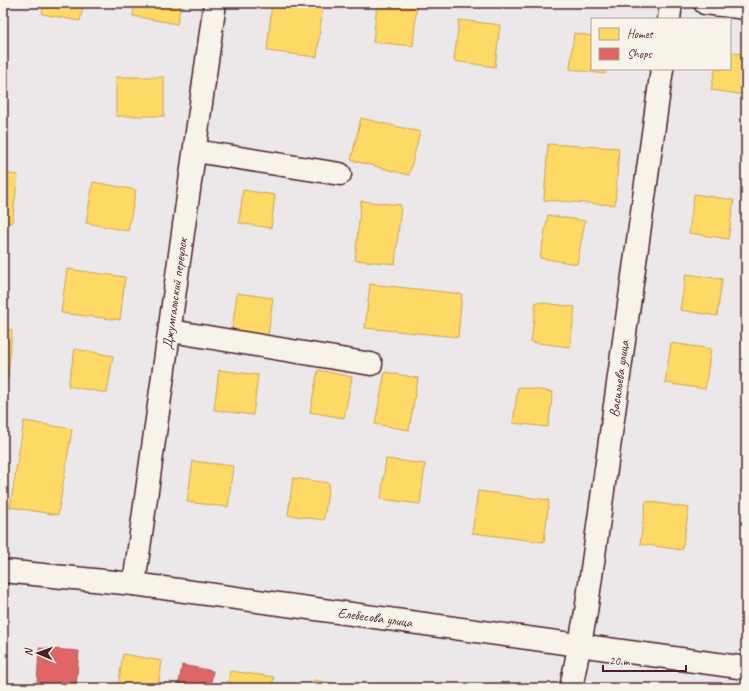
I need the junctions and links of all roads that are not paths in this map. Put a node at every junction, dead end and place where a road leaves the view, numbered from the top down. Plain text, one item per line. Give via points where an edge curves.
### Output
1 (215, 3) edge
2 (671, 3) edge
3 (705, 3) edge
4 (746, 8) edge
5 (669, 18) edge
6 (662, 70) edge
7 (195, 151) junction
8 (340, 174) dead end
9 (171, 331) junction
10 (371, 364) dead end
11 (3, 571) edge
12 (134, 584) junction
13 (580, 644) junction
14 (746, 668) edge
15 (571, 688) edge

1 - 7 street, Джумгальский переулок
2 - 5 street
3 - 4 street
6 - 13 street, Васильева улица
7 - 8 street
7 - 9 street, Джумгальский переулок
9 - 10 street
9 - 12 street, Джумгальский переулок
11 - 12 street, Елебесова улица
12 - 13 street, Елебесова улица
13 - 14 street, Елебесова улица
13 - 15 street, Васильева улица

